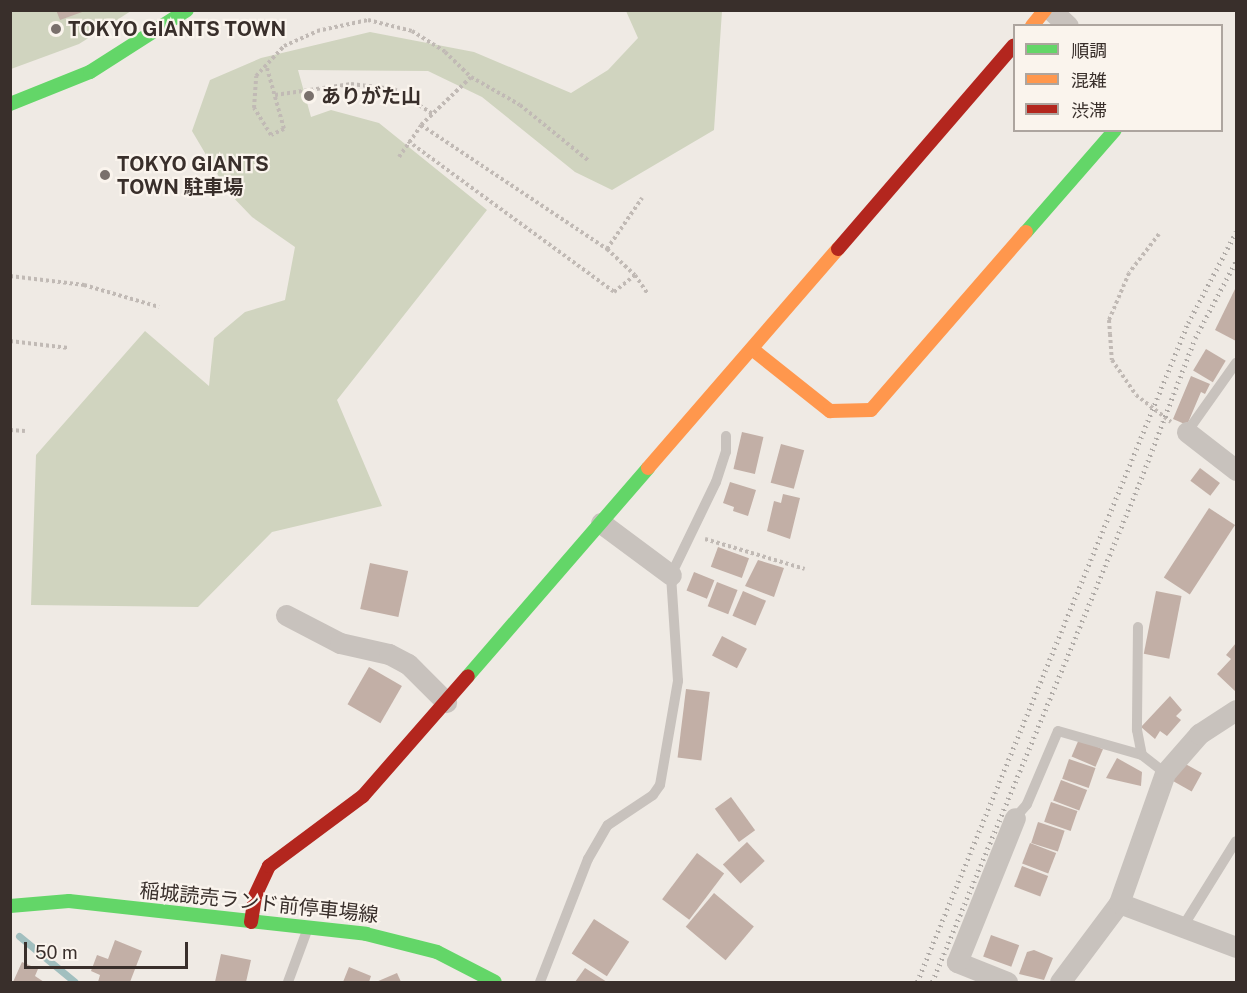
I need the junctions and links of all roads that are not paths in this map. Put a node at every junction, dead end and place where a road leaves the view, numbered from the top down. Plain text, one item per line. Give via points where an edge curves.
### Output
1 (187, 10) edge
2 (1045, 10) edge
3 (1051, 10) edge
4 (1034, 24) edge
5 (1066, 24) edge
6 (1013, 46) edge
7 (10, 104) edge
8 (1113, 132) edge
9 (752, 349) junction
10 (1236, 363) edge
11 (1187, 432) joint
12 (726, 436) dead end
13 (1236, 470) edge
14 (601, 523) junction
15 (670, 575) junction
16 (286, 615) dead end
17 (1138, 627) dead end
18 (447, 702) junction
19 (1236, 710) edge
20 (1142, 755) junction
21 (1165, 773) junction
22 (1015, 818) joint
23 (1236, 841) edge
24 (1119, 903) junction
25 (10, 906) edge
26 (251, 922) junction
27 (308, 928) junction
28 (1182, 928) junction
29 (1236, 947) edge
30 (288, 982) edge
31 (495, 982) edge
32 (540, 982) edge
33 (1007, 982) edge
34 (1060, 982) edge

1 - 7 street via 90,72
2 - 4 street
3 - 5 street
6 - 9 street
8 - 9 street via 871,410 830,411
9 - 14 street
10 - 11 lane
11 - 13 street
12 - 15 lane via 726,452 716,482
14 - 15 street
14 - 18 street
15 - 32 lane via 678,681 660,785 653,795 608,825 588,859
16 - 18 street via 340,643 389,654 408,664
17 - 20 lane via 1137,730
18 - 26 street via 363,796 269,866 255,896
19 - 21 street via 1199,734
20 - 21 lane
20 - 22 lane via 1058,731 1027,804
21 - 24 street
22 - 33 street via 957,962
23 - 28 lane
24 - 28 street
24 - 34 street
25 - 26 street, 稲城読売ランド前停車場線 via 69,901
26 - 27 street, 稲城読売ランド前停車場線
27 - 30 lane
27 - 31 street, 稲城読売ランド前停車場線 via 415,944
28 - 29 street

